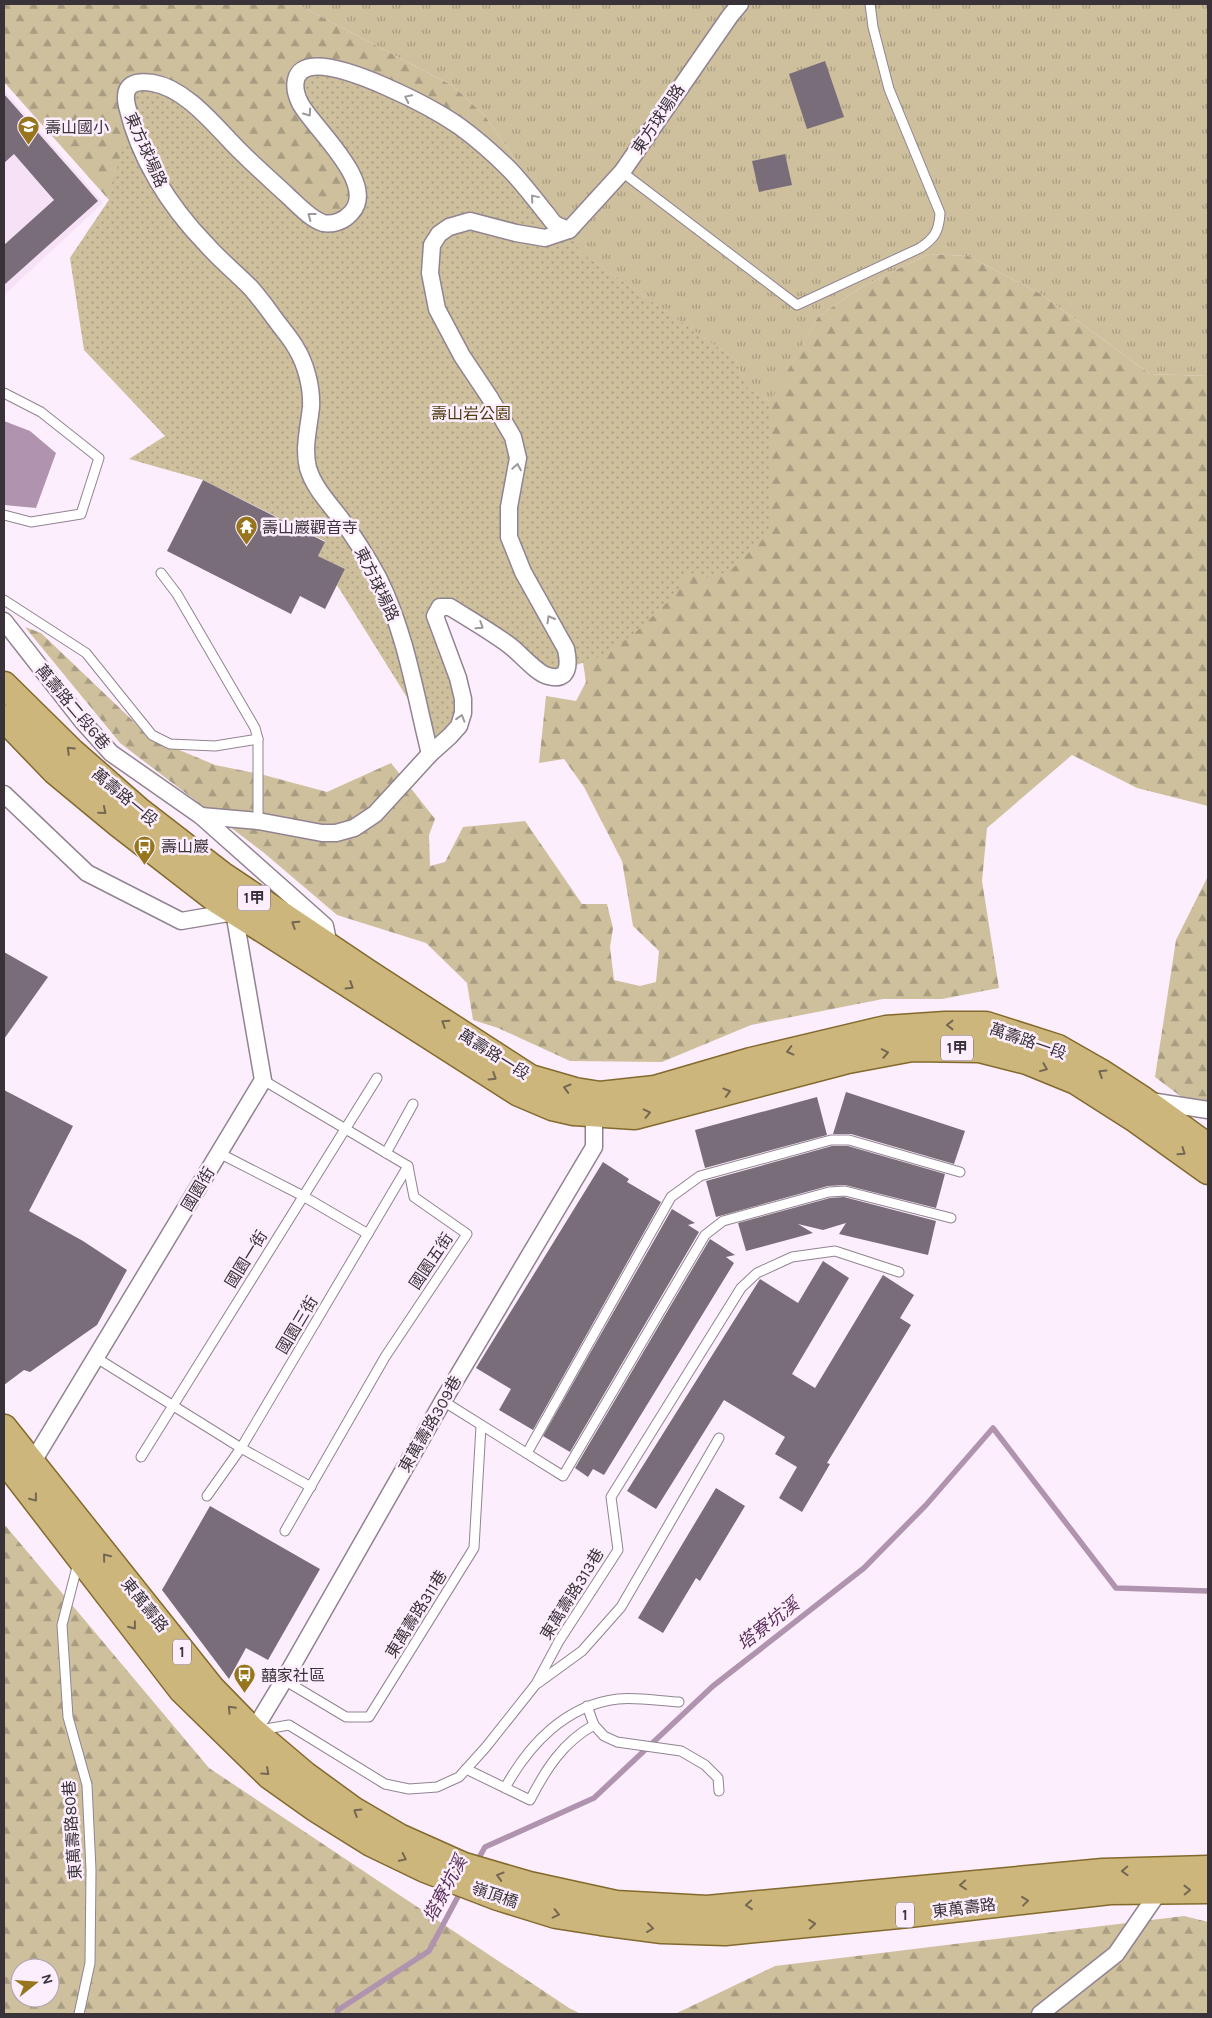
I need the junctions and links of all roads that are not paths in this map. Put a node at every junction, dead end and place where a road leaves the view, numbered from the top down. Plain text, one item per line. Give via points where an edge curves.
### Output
1 (740, 4) edge
2 (870, 4) edge
3 (622, 172) junction
4 (570, 230) junction
5 (4, 394) edge
6 (4, 515) edge
7 (161, 573) dead end
8 (4, 600) edge
9 (4, 621) edge
10 (4, 685) edge
11 (4, 718) edge
12 (258, 739) junction
13 (430, 754) junction
14 (4, 794) edge
15 (202, 816) junction
16 (258, 821) junction
17 (240, 902) junction
18 (323, 955) junction
19 (377, 1078) dead end
20 (263, 1080) junction
21 (413, 1104) dead end
22 (597, 1105) junction
23 (1138, 1109) junction
24 (1208, 1110) edge
25 (346, 1128) junction
26 (1208, 1147) edge
27 (386, 1153) junction
28 (219, 1154) junction
29 (408, 1166) junction
30 (1208, 1171) edge
31 (960, 1172) dead end
32 (303, 1196) junction
33 (951, 1218) dead end
34 (368, 1234) junction
35 (899, 1272) dead end
36 (96, 1357) junction
37 (444, 1401) junction
38 (172, 1405) junction
39 (481, 1426) junction
40 (4, 1428) edge
41 (718, 1438) dead end
42 (241, 1448) junction
43 (528, 1453) junction
44 (141, 1457) dead end
45 (4, 1459) edge
46 (32, 1463) junction
47 (311, 1487) junction
48 (207, 1496) dead end
49 (285, 1531) dead end
50 (80, 1557) junction
51 (284, 1680) junction
52 (536, 1684) junction
53 (679, 1702) dead end
54 (586, 1706) junction
55 (594, 1725) junction
56 (247, 1740) junction
57 (466, 1769) junction
58 (505, 1788) junction
59 (719, 1791) dead end
60 (315, 1808) joint
61 (399, 1837) joint
62 (1208, 1869) edge
63 (1160, 1890) junction
64 (1208, 1890) edge
65 (608, 1913) junction
66 (79, 2014) edge
67 (1040, 2014) edge

1 - 3 street, 東方球場路
2 - 3 lane via 889,89 940,213 937,233 932,240 797,305
3 - 4 street, 東方球場路
13 -> 4 street via 459,726 463,713 458,678 435,616 440,607 450,607 509,645 547,676 564,674 569,661 558,633 523,572 510,536 509,507 518,458 513,437 437,309 430,273 432,245 449,227 470,222 545,238
4 -> 13 street, 東方球場路 via 555,224 512,173 456,124 355,73 313,66 297,74 295,82 300,103 339,153 356,182 355,208 342,220 327,224 303,210 178,93 148,82 137,82 127,91 125,99 130,118 156,180 205,244 253,290 297,349 307,375 311,402 307,430 308,467 324,499 360,545 391,606 406,649
5 - 6 lane via 41,412 99,458 80,514 32,522
7 - 12 lane via 177,594 255,728
8 - 12 lane via 86,653 152,735 170,744 216,746
9 - 15 street, 萬壽路二段6巷 via 111,753
17 -> 10 main road, 萬壽路一段 / 1甲 via 72,752
11 -> 17 main road, 萬壽路一段 / 1甲 via 55,771 119,824 217,900
12 - 16 lane
13 - 16 street via 375,814 354,828 322,834
14 - 17 street via 87,873 181,921
15 - 16 street
15 - 18 street via 325,926
17 - 18 main road, 萬壽路一段 / 1甲
17 - 20 street
18 - 22 main road, 萬壽路一段 / 1甲 via 519,1093 574,1112
19 - 25 lane, 國園一街
20 - 25 lane
20 - 28 street, 國園街
21 - 27 lane
22 - 23 main road, 萬壽路一段 / 1甲 via 634,1116 848,1060 912,1048 979,1048 1027,1062
22 - 37 street, 東萬壽路309巷 via 594,1147
23 - 24 street
23 - 26 main road, 萬壽路一段 / 1甲
23 -> 30 main road, 萬壽路一段 / 1甲
25 - 27 lane
25 - 32 lane, 國園一街
27 - 29 lane
28 - 32 lane
28 - 36 street, 國園街
29 - 34 lane, 國園三街
29 - 47 lane, 國園五街 via 414,1198 467,1234 386,1357
31 - 43 lane via 849,1140 831,1140 700,1176 671,1197
32 - 34 lane
32 - 38 lane, 國園一街
33 - 43 lane via 845,1190 723,1221 705,1235 563,1476
34 - 42 lane, 國園三街
35 - 52 lane, 東萬壽路313巷 via 835,1251 792,1257 757,1273 741,1288 611,1497 618,1550 559,1640
36 - 38 lane
36 - 46 street, 國園街
37 - 39 lane
37 - 51 street, 東萬壽路309巷
38 - 42 lane
38 - 44 lane, 國園一街
39 - 43 lane
39 - 51 lane, 東萬壽路311巷 via 474,1548 369,1717 346,1718
40 - 46 main road, 東萬壽路 / 1
41 - 52 lane via 621,1607 582,1651
42 - 47 lane
42 - 48 lane, 國園三街
45 -> 50 main road, 東萬壽路 / 1
56 -> 46 main road, 東萬壽路 / 1 via 212,1689
47 - 49 lane, 國園五街
50 -> 56 main road, 東萬壽路 / 1 via 182,1690
50 - 66 lane, 東萬壽路80巷 via 62,1625 68,1717 87,1785 91,1870 90,1963
51 - 56 street, 東萬壽路309巷
52 - 57 lane, 東萬壽路313巷
53 - 54 lane via 620,1699
54 - 55 lane
54 - 58 lane via 556,1725 536,1744
55 - 58 lane via 562,1749 549,1765 530,1800
55 - 59 lane via 604,1736 617,1742 681,1751 705,1765 718,1778
56 - 57 lane, 東萬壽路313巷 via 289,1725 385,1784 409,1789 437,1787 459,1777
56 -> 60 main road, 東萬壽路 / 1 via 270,1776
61 -> 56 main road, 東萬壽路 / 1
57 - 58 lane
60 -> 65 main road, 嶺頂橋 / 1 via 371,1843 425,1869 506,1900 556,1915
65 -> 61 main road, 嶺頂橋 / 1 via 464,1866
62 -> 65 main road, 東萬壽路 / 1 via 1103,1872 707,1909
63 -> 64 main road, 東萬壽路 / 1
65 -> 63 main road, 東萬壽路 / 1 via 662,1930 726,1932 1110,1891
63 - 67 street via 1116,1954

